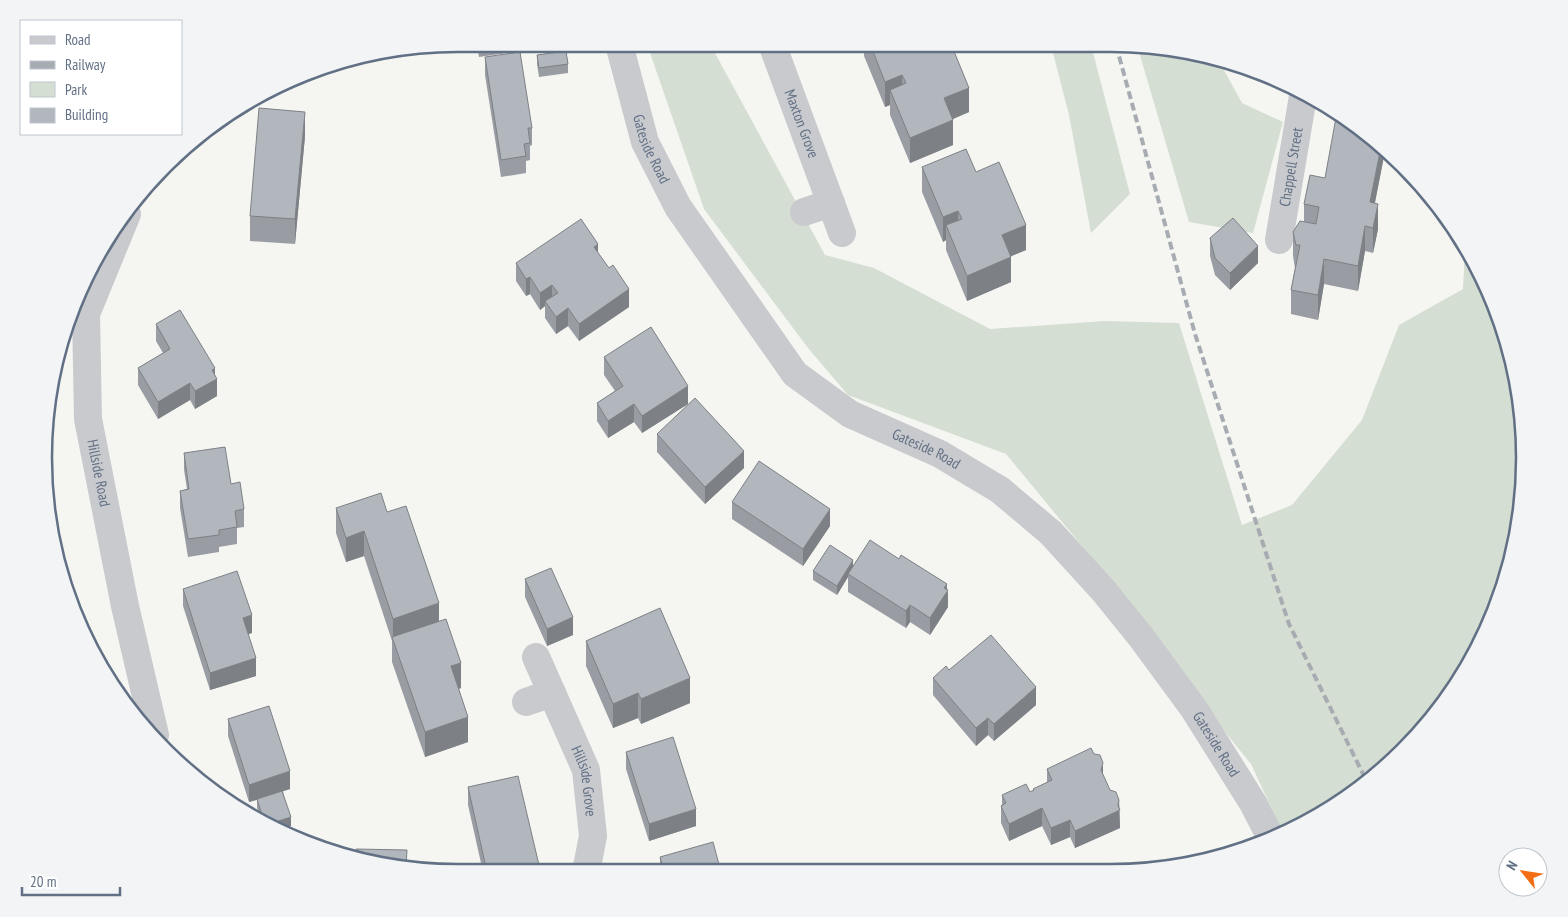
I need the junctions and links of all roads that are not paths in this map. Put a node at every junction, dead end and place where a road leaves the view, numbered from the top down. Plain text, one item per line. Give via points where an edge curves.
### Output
1 (621, 52) edge
2 (775, 52) edge
3 (1303, 102) edge
4 (831, 203) junction
5 (804, 212) dead end
6 (842, 234) dead end
7 (1279, 240) dead end
8 (116, 241) edge
9 (536, 657) dead end
10 (552, 693) junction
11 (526, 702) dead end
12 (153, 726) edge
13 (1268, 833) edge
14 (588, 864) edge

1 - 13 street, Gateside Road via 645,142 678,207 795,374 850,414 940,454 1000,490 1051,533 1142,637 1194,709
2 - 4 street, Maxton Grove
3 - 7 street, Chappell Street
4 - 5 street
4 - 6 street, Maxton Grove
8 - 12 street, Hillside Road via 86,314 88,419 125,606
9 - 10 street, Hillside Grove
10 - 11 street
10 - 14 street, Hillside Grove via 586,770 593,836

